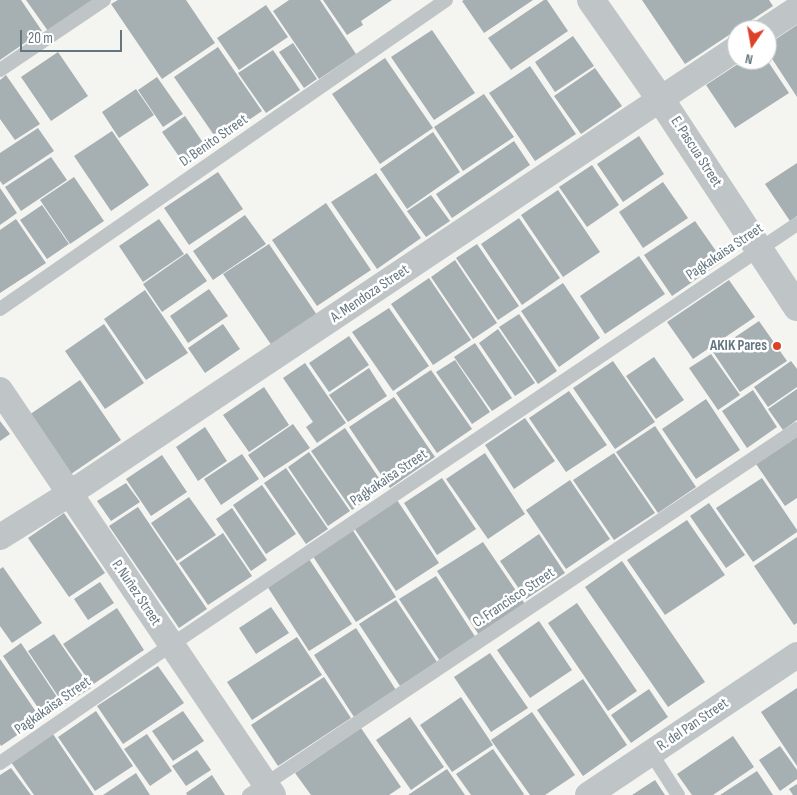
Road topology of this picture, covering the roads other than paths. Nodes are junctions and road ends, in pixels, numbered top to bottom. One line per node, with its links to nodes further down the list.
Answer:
1 (104, 0): 7 (lane)
2 (446, 0): 12 (lane, D. Benito Street)
3 (591, 0): 8 (street, E. Pascua Street)
4 (797, 9): 5 (street)
5 (777, 22)
6 (727, 55): 8 (street, A. Mendoza Street)
7 (0, 70)
8 (661, 100): 10 (street, E. Pascua Street); 15 (street, A. Mendoza Street)
9 (797, 224): 10 (lane, Pagkakaisa Street)
10 (759, 249): 11 (street, E. Pascua Street); 17 (lane, Pagkakaisa Street)
11 (797, 307)
12 (0, 309)
13 (0, 390): 15 (street, P. Nuñez Street)
14 (797, 429): 21 (lane, C. Francisco Street)
15 (69, 494): 16 (street, A. Mendoza Street); 17 (street, P. Nuñez Street)
16 (0, 537)
17 (171, 644): 20 (lane, Pagkakaisa Street); 21 (street, P. Nuñez Street)
18 (795, 660): 19 (street, R. del Pan Street)
19 (651, 753): 22 (street, R. del Pan Street); 23 (lane)
20 (0, 763)
21 (263, 791)
22 (588, 795)
23 (678, 795)

